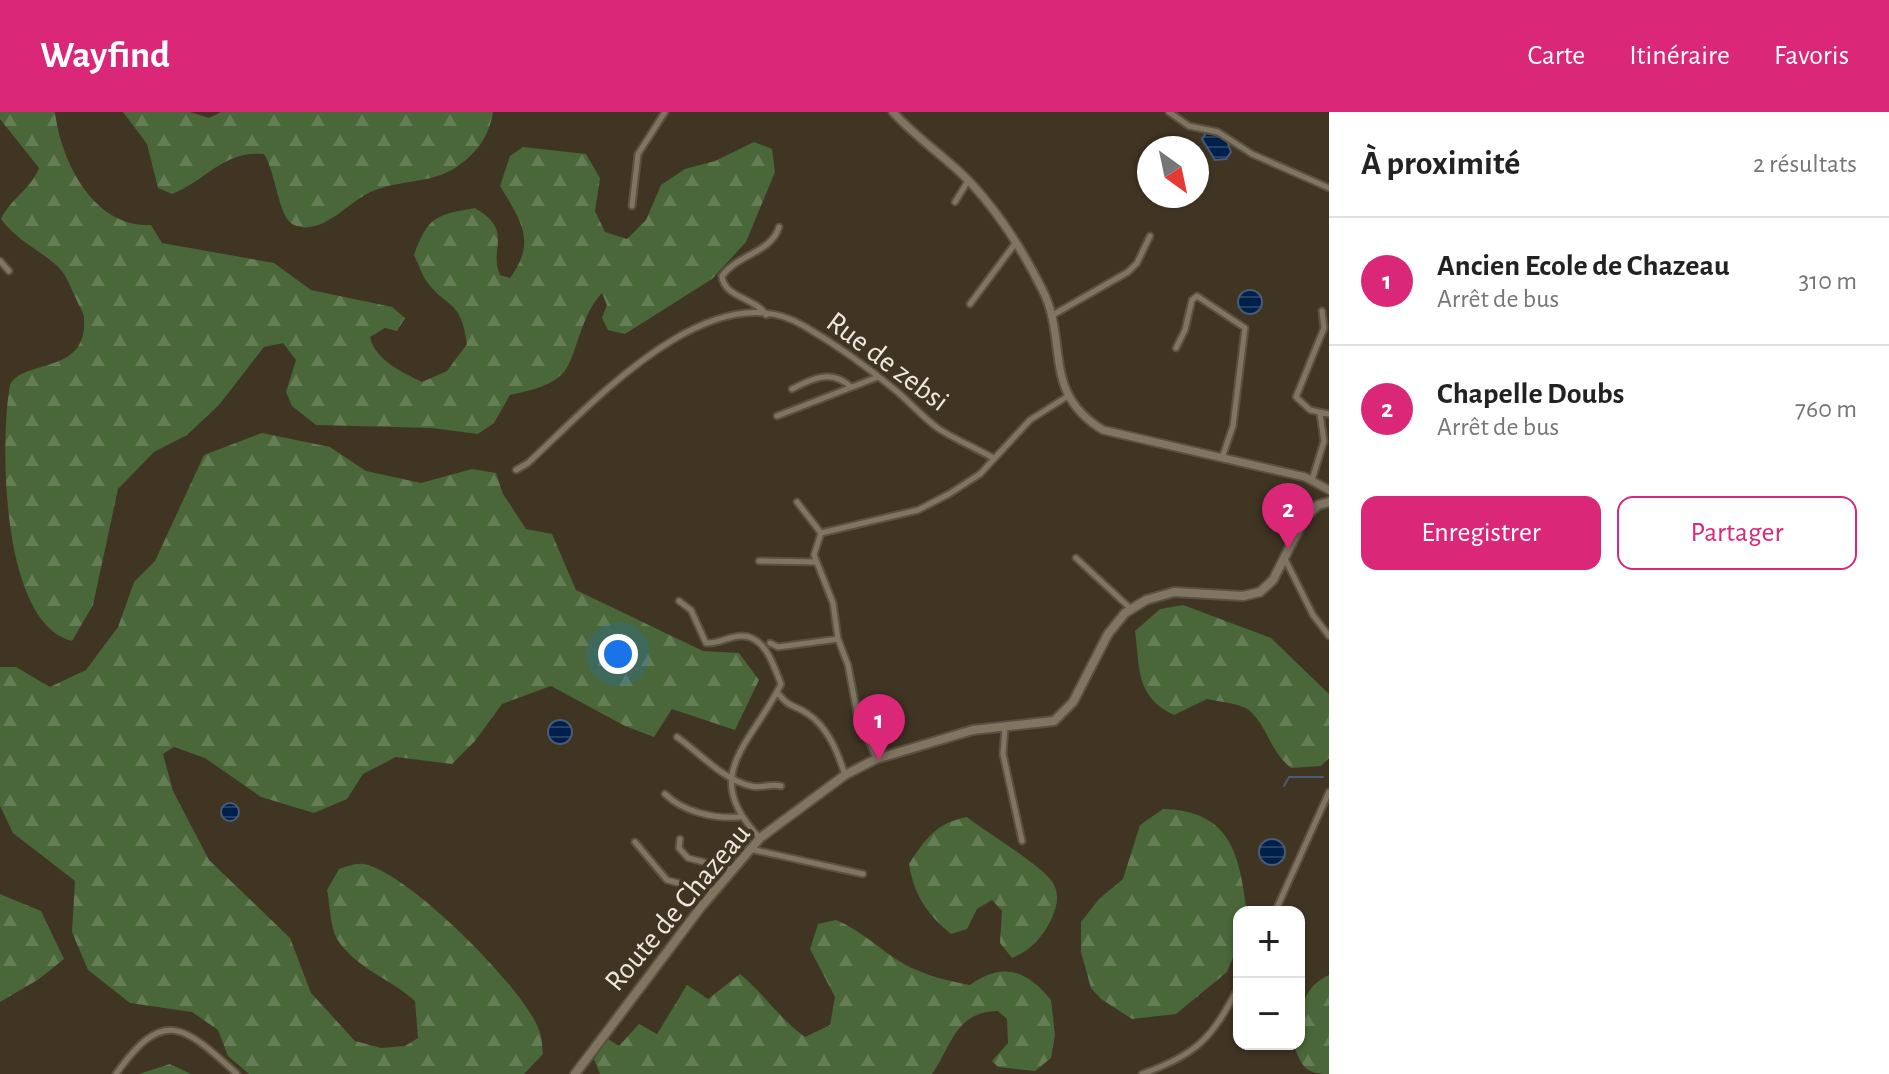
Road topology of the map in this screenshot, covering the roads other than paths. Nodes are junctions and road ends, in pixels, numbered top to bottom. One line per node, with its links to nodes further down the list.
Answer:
1 (665, 112): 7 (street)
2 (893, 112): 4 (street)
3 (1169, 112): 5 (street)
4 (968, 181): 6 (street); 10 (street)
5 (1329, 188)
6 (955, 202)
7 (632, 206)
8 (779, 227): 15 (street)
9 (1150, 236): 16 (street)
10 (1014, 245): 13 (street); 16 (street)
11 (0, 261): 12 (street)
12 (9, 271)
13 (970, 304)
14 (1322, 311): 22 (street)
15 (766, 315): 18 (street, Rue de zebsi); 27 (street, Rue de zebsi)
16 (1050, 316): 21 (street)
17 (1176, 348): 26 (street)
18 (879, 377): 19 (street); 25 (street, Rue de zebsi)
19 (851, 387): 20 (street); 24 (street)
20 (792, 389)
21 (1068, 396): 25 (street); 26 (street)
22 (1320, 414): 23 (street); 28 (street)
23 (1329, 414)
24 (777, 416)
25 (993, 458): 32 (street)
26 (1222, 458): 28 (street)
27 (516, 470)
28 (1312, 480): 29 (street)
29 (1329, 490)
30 (797, 502): 32 (street)
31 (1329, 502): 34 (main road, Route de Chazeau)
32 (821, 533): 36 (street)
33 (1076, 558): 38 (street)
34 (1284, 558): 38 (main road, Route de Chazeau); 39 (street)
35 (759, 561): 36 (street)
36 (816, 562): 40 (street)
37 (679, 601): 42 (street)
38 (1131, 609): 43 (main road, Route de Chazeau)
39 (1329, 636)
40 (838, 639): 41 (street); 45 (street)
41 (770, 643)
42 (777, 692): 46 (street); 47 (street)
43 (1005, 727): 45 (main road, Route de Chazeau); 54 (street)
44 (677, 737): 47 (street)
45 (876, 759): 46 (main road, Route de Chazeau)
46 (845, 775): 52 (main road, Route de Chazeau)
47 (729, 778): 48 (street); 51 (street)
48 (781, 786)
49 (1329, 792): 60 (street)
50 (665, 794): 51 (street)
51 (739, 817): 52 (street)
52 (760, 838): 56 (main road, Route de Chazeau)
53 (680, 839): 57 (street)
54 (1022, 841)
55 (635, 842): 59 (street)
56 (749, 849): 57 (main road, Route de Chazeau); 58 (street)
57 (731, 869): 59 (main road, Route de Chazeau)
58 (863, 874)
59 (713, 892): 64 (main road, Route de Chazeau)
60 (1278, 906)
61 (1233, 997): 65 (street)
62 (116, 1074): 63 (street)
63 (237, 1074)
64 (575, 1074)
65 (1142, 1074)

